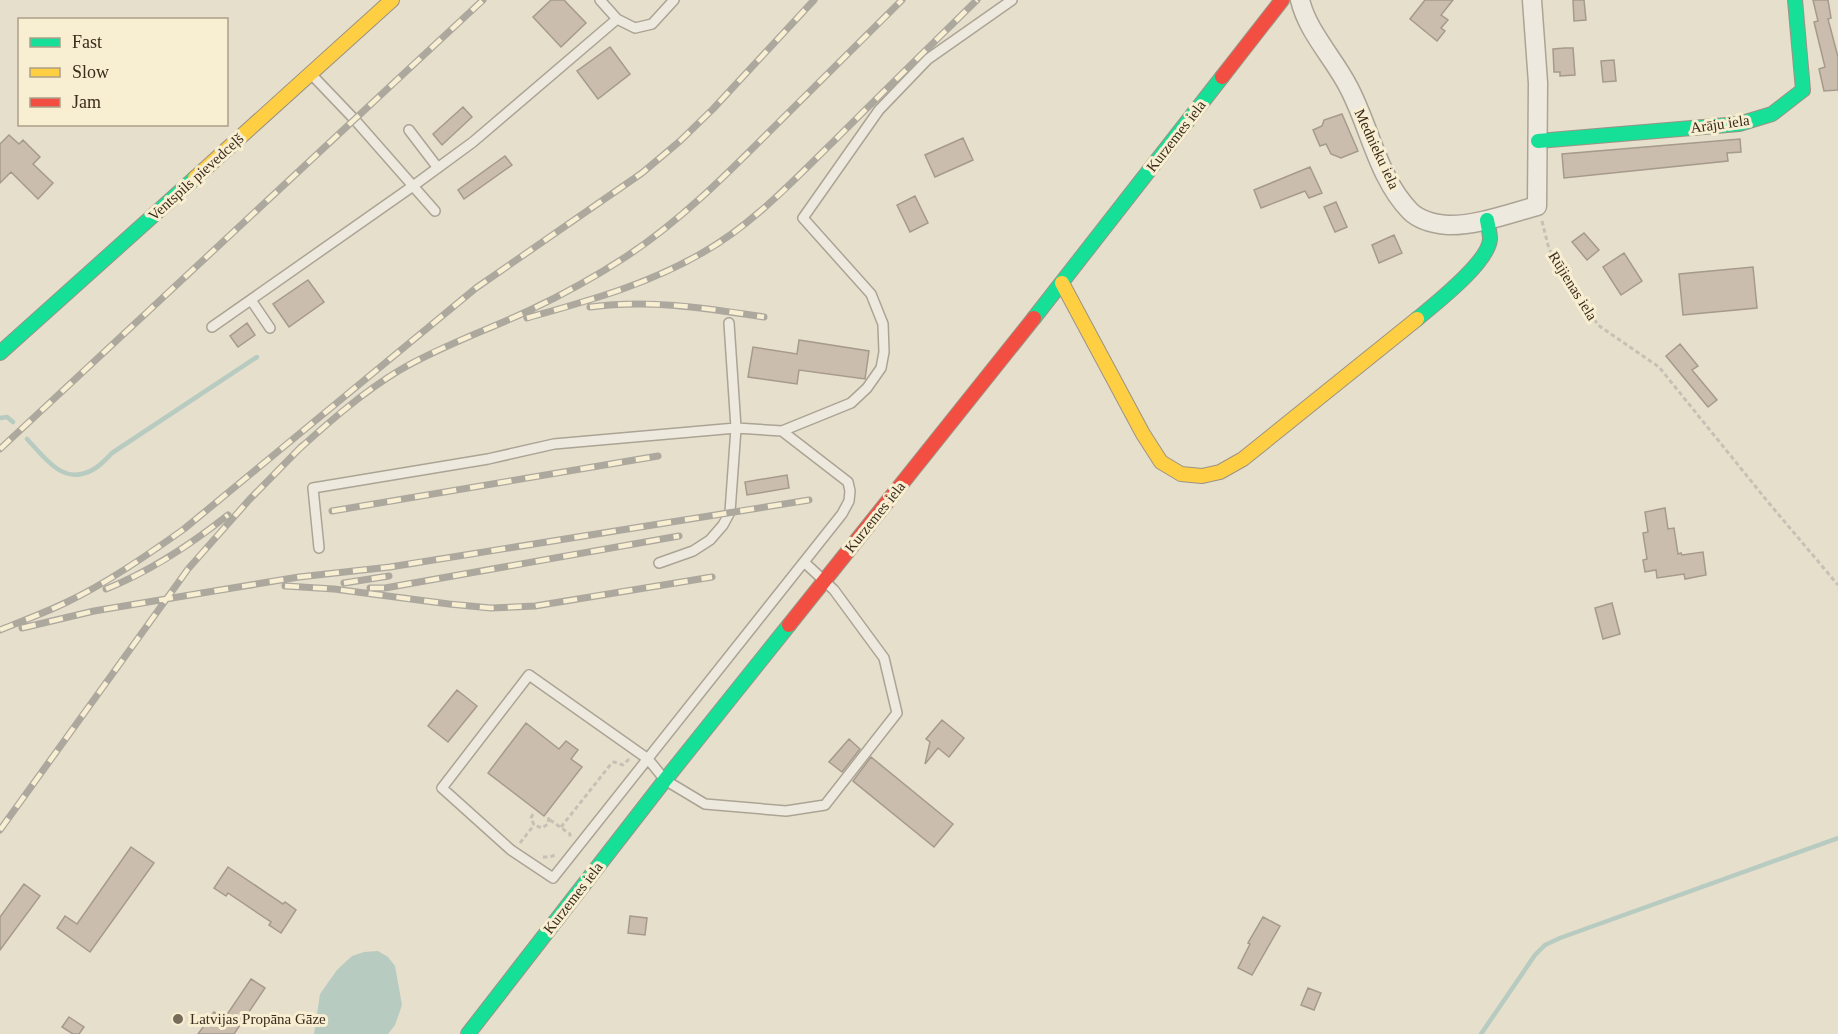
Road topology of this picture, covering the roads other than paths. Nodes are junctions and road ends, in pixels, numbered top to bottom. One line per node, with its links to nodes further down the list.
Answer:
1 (392, 0): 10 (main road, Ventspils pievedceļš)
2 (600, 0): 9 (lane)
3 (674, 0): 9 (lane)
4 (1012, 0): 24 (lane)
5 (1282, 0): 17 (main road, Kurzemes iela)
6 (1300, 0): 16 (street, Mednieku iela)
7 (1532, 0): 12 (street)
8 (1795, 0): 12 (main road, Arāju iela)
9 (617, 19): 13 (lane)
10 (310, 74): 14 (lane); 22 (main road, Ventspils pievedceļš)
11 (409, 130): 13 (lane)
12 (1538, 141): 16 (street, Mednieku iela)
13 (438, 168): 14 (lane)
14 (413, 186): 15 (lane); 18 (lane)
15 (435, 211)
16 (1486, 220): 17 (main road)
17 (1062, 283): 28 (main road, Kurzemes iela)
18 (251, 300): 20 (lane); 21 (lane)
19 (729, 323): 23 (lane)
20 (212, 327)
21 (270, 328)
22 (0, 353)
23 (735, 428): 24 (lane); 25 (lane); 27 (lane)
24 (782, 431): 26 (lane)
25 (319, 548)
26 (804, 562): 28 (lane); 29 (lane)
27 (659, 563)
28 (824, 580): 30 (main road, Kurzemes iela); 30 (lane)
29 (648, 759): 29 (lane); 30 (lane)
30 (665, 780): 31 (main road, Kurzemes iela)
31 (468, 1034)

